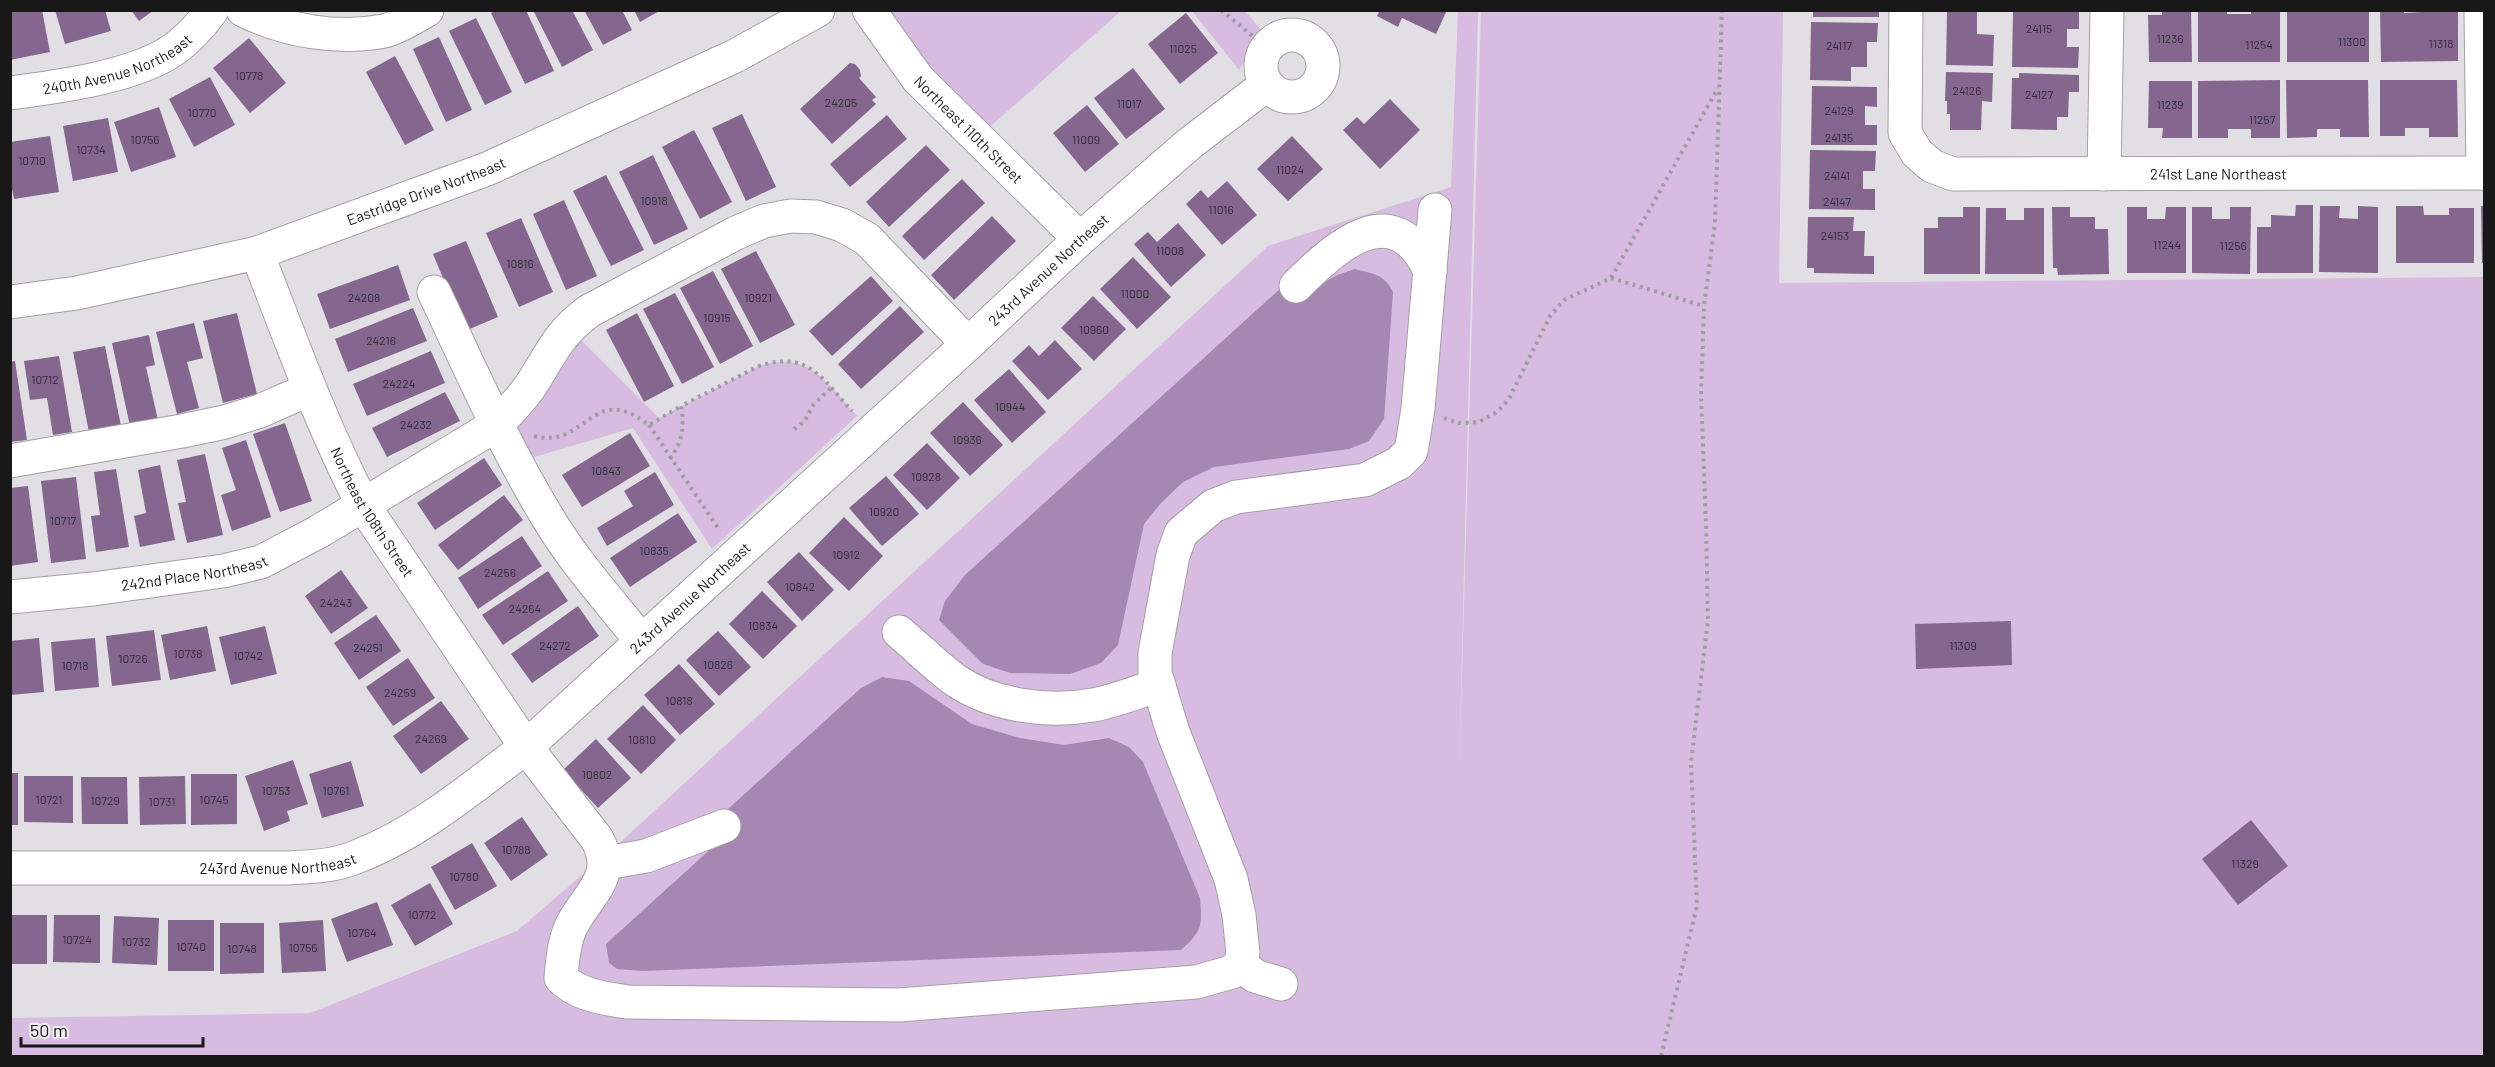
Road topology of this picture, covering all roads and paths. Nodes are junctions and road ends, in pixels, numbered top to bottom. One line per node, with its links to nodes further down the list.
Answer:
1 (212, 10): 14 (street, 240th Avenue Northeast)
2 (243, 10): 3 (street)
3 (427, 10)
4 (818, 10): 19 (street, Eastridge Drive Northeast)
5 (869, 10): 18 (street, Northeast 110th Street)
6 (1221, 10): 11 (path)
7 (1722, 10): 13 (path)
8 (1906, 10): 16 (street, 241st Lane Northeast)
9 (2107, 10): 16 (street)
10 (2481, 10): 15 (street)
11 (1267, 48): 12 (street); 12 (street)
12 (1266, 85): 18 (street, 243rd Avenue Northeast)
13 (1719, 86): 21 (path); 25 (path)
14 (10, 93)
15 (2484, 173): 16 (street, 241st Lane Northeast)
16 (2104, 174)
17 (1435, 210): 20 (street)
18 (1080, 239): 26 (street, 243rd Avenue Northeast)
19 (257, 253): 24 (street, Eastridge Drive Northeast); 28 (street, Northeast 108th Street)
20 (1430, 271): 22 (street); 30 (street)
21 (1611, 278): 25 (path); 30 (path)
22 (1296, 286)
23 (434, 292): 33 (street)
24 (10, 302)
25 (1704, 306): 49 (path)
26 (968, 344): 33 (street, 242nd Place Northeast); 41 (street, 243rd Avenue Northeast)
27 (831, 388): 29 (path); 31 (path); 34 (path)
28 (310, 389): 36 (street); 37 (street, Northeast 108th Street)
29 (681, 406): 32 (path); 35 (path)
30 (1418, 409): 42 (street)
31 (857, 416)
32 (649, 425): 33 (path); 35 (path)
33 (510, 429): 37 (street, 242nd Place Northeast); 41 (street)
34 (794, 429)
35 (670, 459): 38 (path)
36 (10, 461)
37 (363, 505): 39 (street, 242nd Place Northeast); 43 (street, Northeast 108th Street)
38 (724, 537)
39 (10, 597)
40 (900, 632): 42 (street)
41 (642, 642): 43 (street, 243rd Avenue Northeast)
42 (1159, 685): 47 (street)
43 (526, 747): 45 (street, Northeast 108th Street); 46 (street, 243rd Avenue Northeast)
44 (724, 825): 45 (street)
45 (606, 863): 47 (street)
46 (10, 868)
47 (1240, 964): 48 (street)
48 (1281, 984)
49 (1661, 1056)

